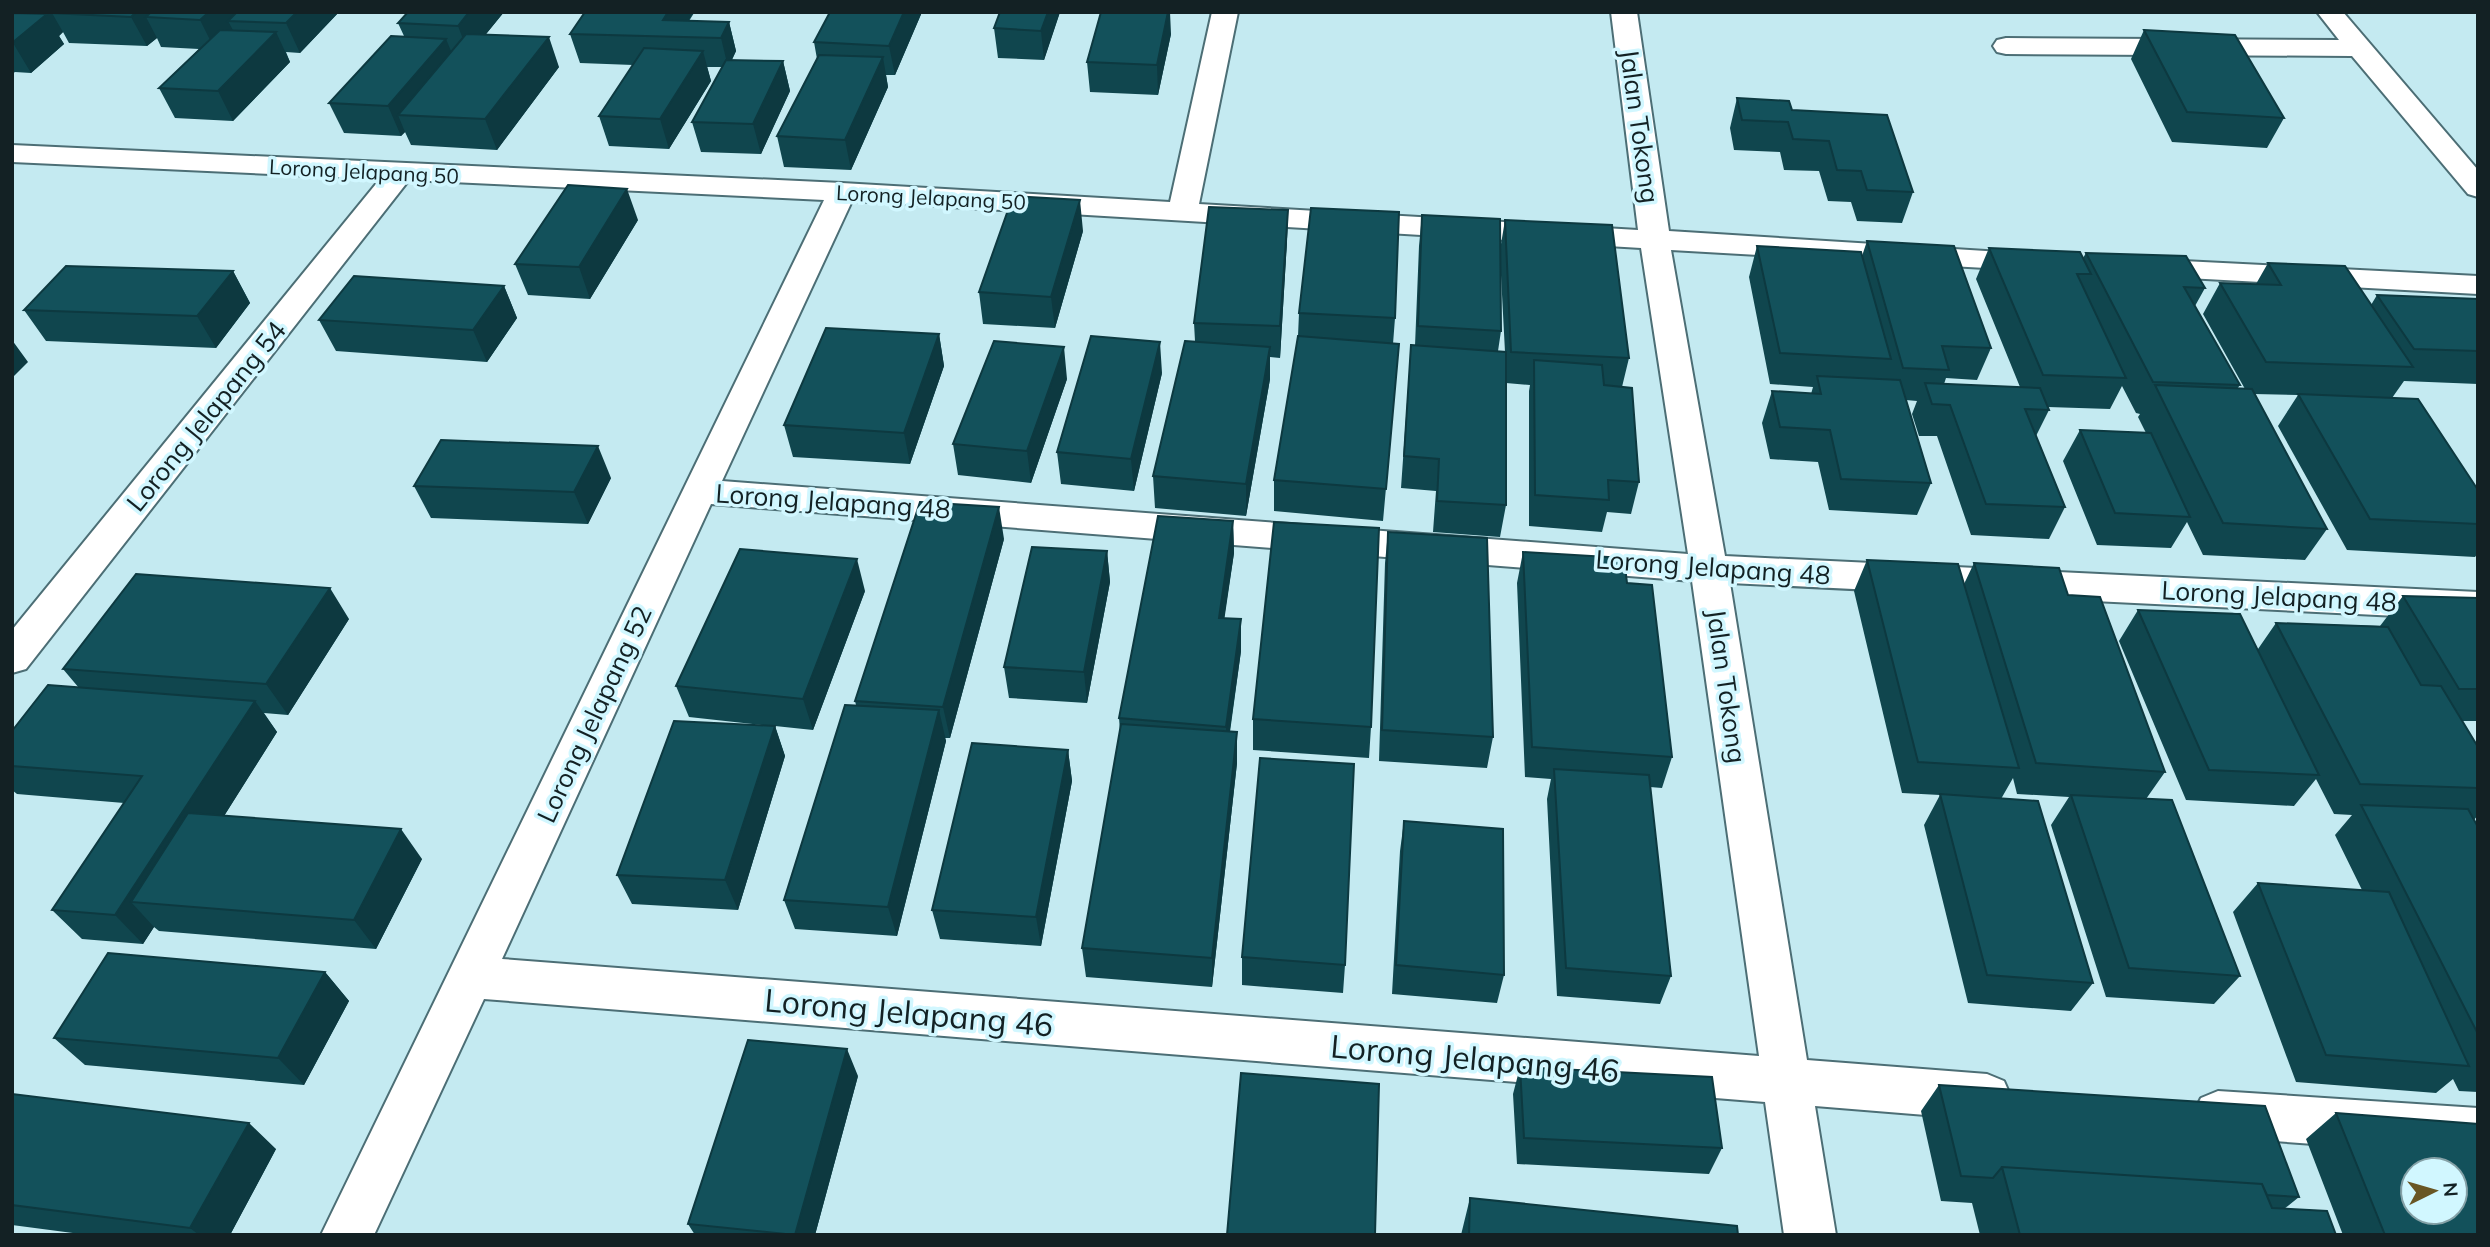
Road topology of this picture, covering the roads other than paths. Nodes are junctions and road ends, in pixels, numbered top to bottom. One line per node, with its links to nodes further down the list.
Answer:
1 (1225, 12): 10 (street)
2 (1624, 12): 11 (street, Jalan Tokong)
3 (2329, 12): 5 (street)
4 (2006, 47): 5 (street)
5 (2358, 48): 8 (street)
6 (12, 153): 7 (street, Lorong Jelapang 50)
7 (400, 173): 9 (street, Lorong Jelapang 50); 18 (street, Lorong Jelapang 54)
8 (2478, 188)
9 (842, 192): 10 (street, Lorong Jelapang 50); 15 (street, Lorong Jelapang 52)
10 (1183, 211): 11 (street, Lorong Jelapang 50)
11 (1655, 242): 12 (street, Lorong Jelapang 50); 16 (street, Jalan Tokong)
12 (2060, 263)
13 (2115, 266): 14 (street)
14 (2478, 285)
15 (698, 491): 16 (street, Lorong Jelapang 48); 19 (street, Lorong Jelapang 52)
16 (1709, 569): 17 (street, Lorong Jelapang 48); 20 (street, Jalan Tokong)
17 (2478, 606)
18 (12, 658)
19 (472, 977): 20 (street, Lorong Jelapang 46); 24 (street, Lorong Jelapang 52)
20 (1786, 1083): 21 (street, Lorong Jelapang 46); 25 (street, Jalan Tokong)
21 (2035, 1100)
22 (2173, 1110): 23 (street)
23 (2478, 1132)
24 (346, 1235)
25 (1810, 1235)

